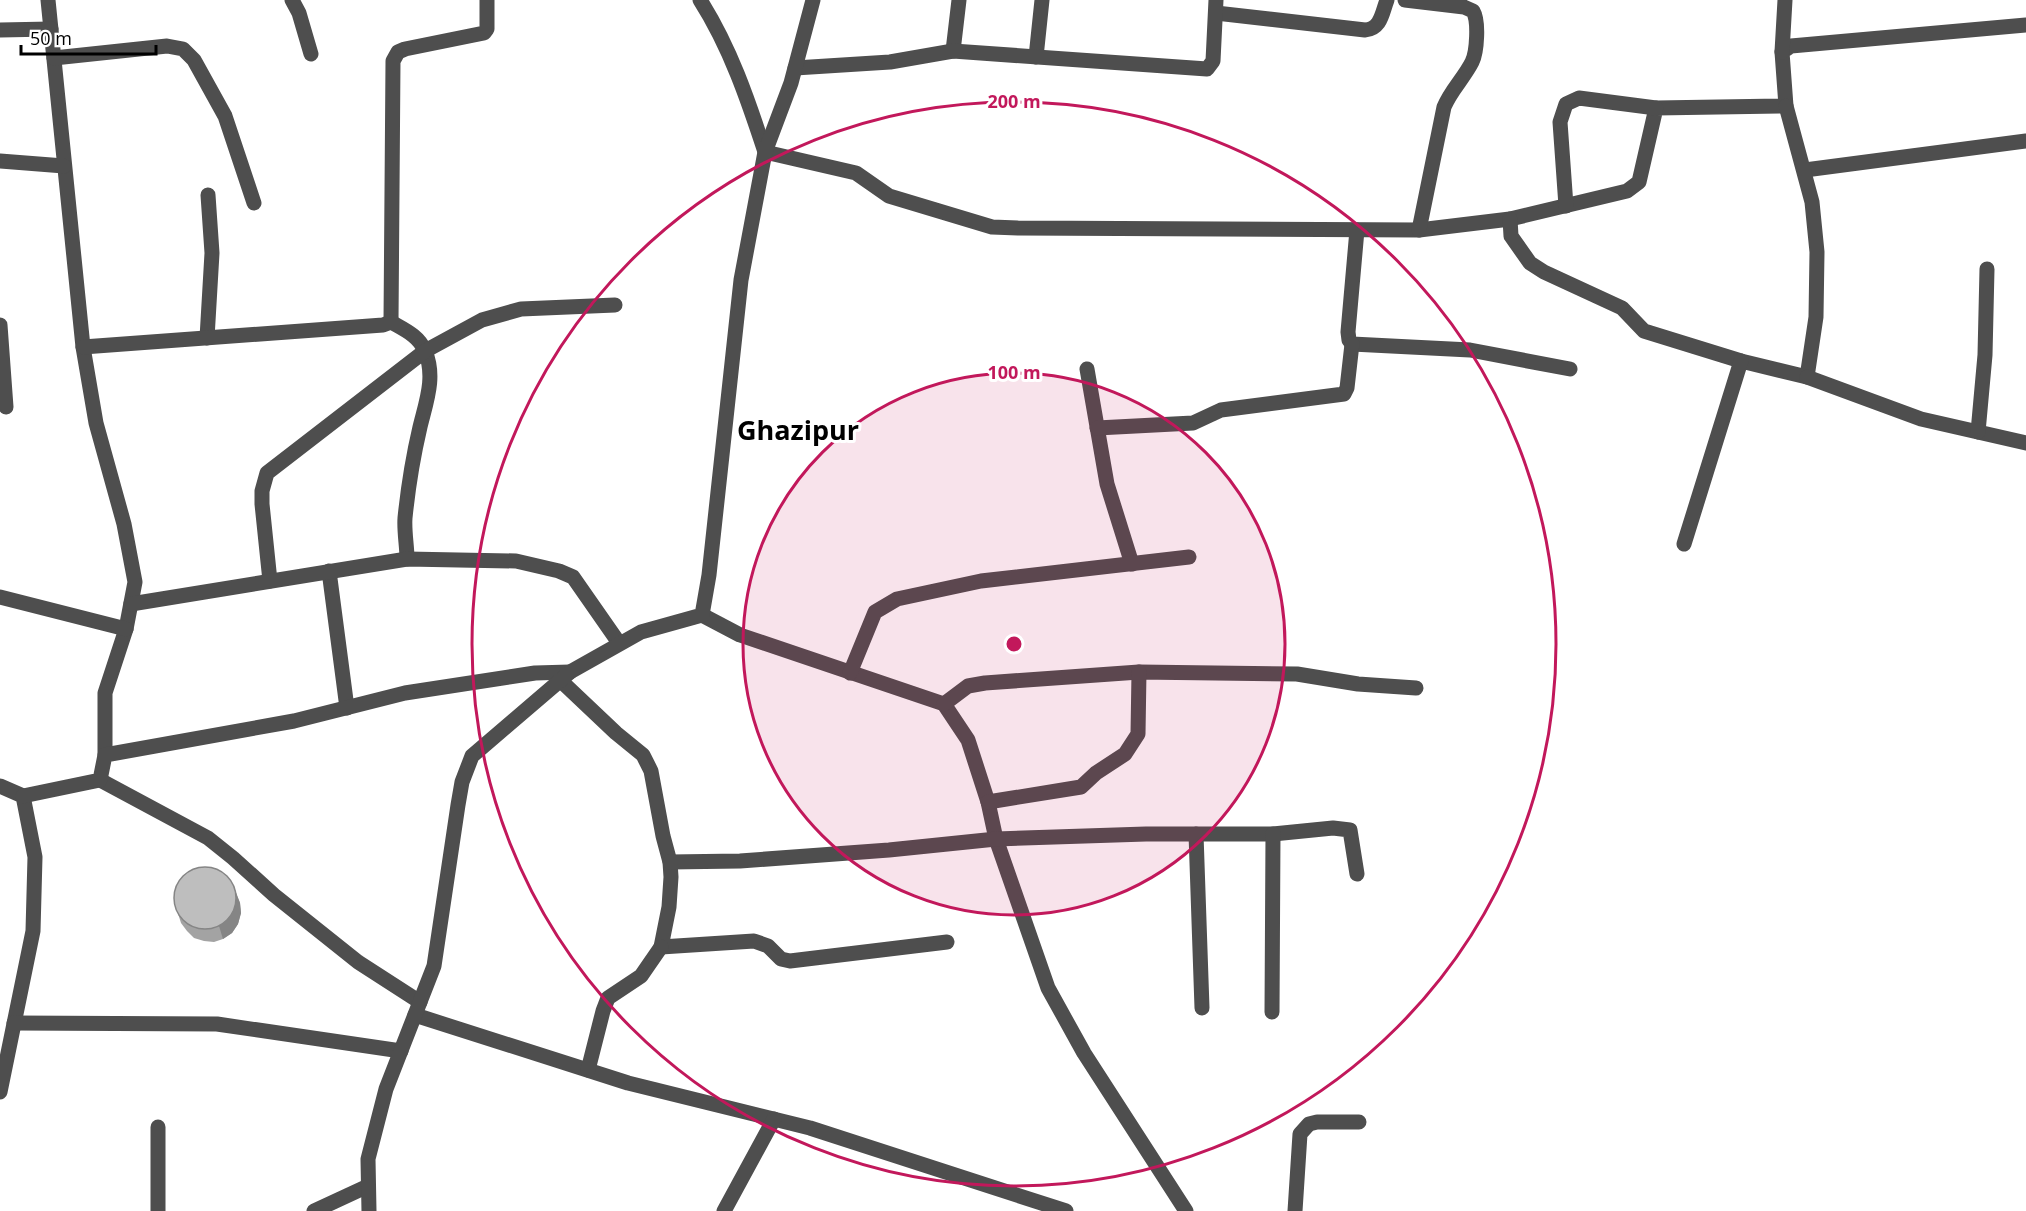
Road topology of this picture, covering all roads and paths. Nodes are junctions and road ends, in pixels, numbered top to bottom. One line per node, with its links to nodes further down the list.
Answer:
1 (48, 0): 13 (street)
2 (292, 0): 17 (street)
3 (487, 0): 36 (street)
4 (700, 0): 24 (street)
5 (813, 0): 20 (street)
6 (959, 0): 15 (street)
7 (1042, 0): 18 (street)
8 (1387, 0): 11 (street)
9 (1405, 0): 33 (street)
10 (1785, 0): 16 (street)
11 (1216, 6): 18 (street)
12 (2026, 25): 16 (street)
13 (51, 29): 14 (street); 19 (street)
14 (0, 30)
15 (953, 51): 18 (street); 20 (street)
16 (1782, 52): 21 (street)
17 (311, 54)
18 (1036, 57)
19 (54, 58): 26 (street); 29 (street)
20 (795, 68): 24 (street)
21 (1786, 106): 22 (street); 27 (street)
22 (1656, 108): 30 (street); 30 (street)
23 (2026, 141): 27 (street)
24 (765, 153): 32 (street); 58 (street)
25 (0, 161): 26 (street)
26 (64, 166): 40 (street)
27 (1805, 170): 45 (street)
28 (208, 195): 38 (street)
29 (254, 203)
30 (1566, 206): 31 (street)
31 (1510, 219): 33 (street); 42 (street)
32 (1357, 230): 33 (street); 39 (street)
33 (1419, 230)
34 (1987, 269): 48 (street)
35 (615, 305): 41 (street)
36 (391, 322): 38 (street); 41 (street)
37 (0, 326): 46 (street)
38 (207, 338): 40 (street)
39 (1352, 344): 44 (street); 47 (street)
40 (83, 347): 57 (street)
41 (425, 351): 52 (street); 55 (street)
42 (1741, 361): 45 (street); 50 (street)
43 (1087, 369): 47 (street)
44 (1570, 369)
45 (1807, 378): 48 (street)
46 (6, 407)
47 (1097, 428): 53 (street)
48 (1978, 432): 49 (street)
49 (2026, 443)
50 (1684, 544)
51 (1190, 557): 53 (street)
52 (406, 559): 54 (street); 60 (street)
53 (1132, 564): 62 (street)
54 (329, 571): 55 (street); 66 (street)
55 (270, 581): 57 (street)
56 (0, 597): 59 (street)
57 (131, 604): 59 (street)
58 (702, 615): 60 (street); 62 (street)
59 (126, 629): 67 (street)
60 (619, 643): 63 (street)
61 (1139, 672): 64 (street); 65 (street); 71 (street)
62 (850, 673): 65 (street)
63 (565, 676): 66 (street); 75 (street); 79 (street)
64 (1416, 688)
65 (944, 704): 71 (street)
66 (347, 708): 67 (street)
67 (105, 755): 68 (street)
68 (100, 780): 70 (street); 79 (street)
69 (0, 786): 70 (street)
70 (23, 796): 82 (street)
71 (988, 802): 74 (street)
72 (1196, 834): 73 (street); 74 (street); 80 (street)
73 (1273, 834): 76 (street); 81 (street)
74 (996, 839): 75 (street); 95 (street)
75 (670, 862): 78 (street)
76 (1357, 874)
77 (947, 942): 78 (street)
78 (662, 947): 84 (street)
79 (418, 1008): 83 (street); 84 (street)
80 (1202, 1008)
81 (1272, 1012)
82 (8, 1031): 83 (street); 85 (street)
83 (401, 1051): 89 (street)
84 (588, 1070): 86 (street)
85 (0, 1092)
86 (774, 1119): 93 (street); 94 (street)
87 (1359, 1122): 96 (street)
88 (158, 1127): 90 (street)
89 (369, 1186): 91 (street); 92 (street)
90 (158, 1211)
91 (314, 1211)
92 (369, 1211)
93 (724, 1211)
94 (1066, 1211)
95 (1186, 1211)
96 (1295, 1211)

